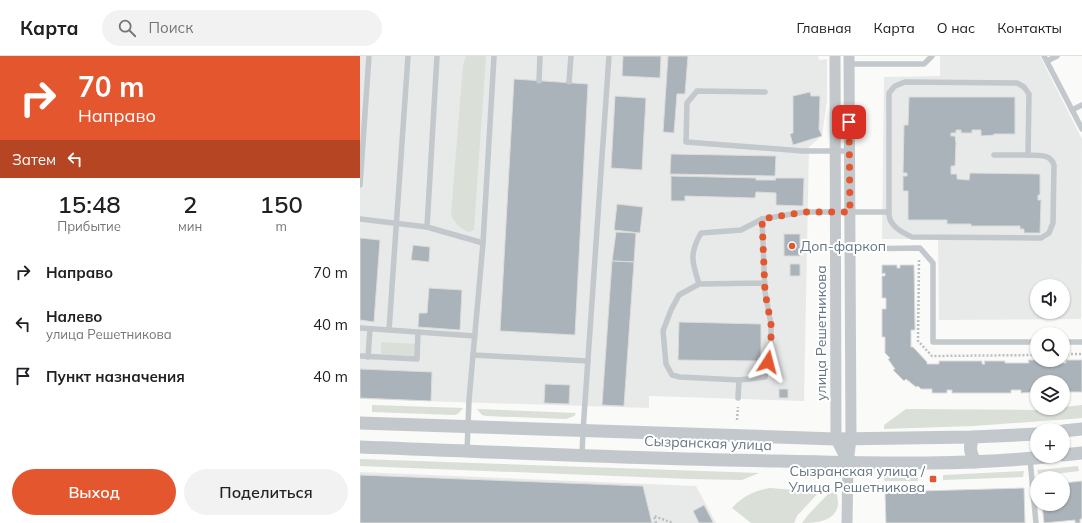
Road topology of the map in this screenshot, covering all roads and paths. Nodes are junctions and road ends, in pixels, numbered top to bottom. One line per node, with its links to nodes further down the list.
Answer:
1 (369, 56): 23 (lane)
2 (408, 56): 29 (lane)
3 (437, 56): 30 (lane)
4 (494, 56): 31 (lane)
5 (540, 56): 13 (lane)
6 (571, 56): 14 (lane)
7 (609, 56): 48 (lane)
8 (835, 56): 19 (street, улица Решетникова)
9 (932, 56): 12 (lane)
10 (1057, 56): 11 (lane)
11 (1046, 58): 17 (lane)
12 (849, 60): 20 (street, улица Решетникова)
13 (540, 81)
14 (569, 82)
15 (765, 92): 19 (lane)
16 (1082, 105): 17 (lane)
17 (1072, 110): 18 (lane)
18 (1082, 129)
19 (835, 151): 20 (lane); 24 (street, улица Решетникова)
20 (849, 151): 25 (street, улица Решетникова)
21 (994, 155): 22 (lane)
22 (1028, 155): 26 (lane); 26 (lane)
23 (360, 186)
24 (835, 212): 25 (lane); 28 (lane); 59 (street, улица Решетникова)
25 (850, 212): 26 (lane); 32 (street, улица Решетникова)
26 (888, 212)
27 (360, 219): 29 (lane)
28 (762, 219): 33 (lane); 34 (lane)
29 (396, 223): 30 (lane); 37 (lane)
30 (427, 227): 31 (lane)
31 (483, 243): 39 (lane)
32 (850, 249): 40 (lane); 60 (street, улица Решетникова)
33 (765, 283): 34 (lane); 49 (lane)
34 (699, 284): 49 (lane)
35 (360, 328): 36 (lane)
36 (370, 329): 37 (lane); 47 (lane)
37 (389, 330): 38 (lane)
38 (418, 332): 39 (lane); 47 (lane)
39 (475, 336): 45 (lane)
40 (1030, 342)
41 (1070, 342): 42 (lane)
42 (1082, 342)
43 (1070, 354): 44 (path)
44 (1082, 354)
45 (473, 355): 48 (lane); 53 (lane)
46 (360, 356): 47 (lane)
47 (368, 357)
48 (588, 361): 56 (lane)
49 (739, 380): 50 (lane)
50 (738, 398): 51 (path)
51 (737, 420)
52 (360, 423): 53 (street, Сызранская улица)
53 (468, 427): 56 (street, Сызранская улица); 62 (lane)
54 (1082, 429): 55 (street)
55 (1070, 430)
56 (583, 431): 59 (street, Сызранская улица); 65 (lane)
57 (1030, 434): 58 (street, Сызранская улица)
58 (973, 437): 60 (street, Сызранская улица); 67 (street)
59 (836, 439): 60 (street, Сызранская улица); 68 (street, улица Решетникова)
60 (851, 439): 68 (street, улица Решетникова)
61 (360, 447): 62 (street, Сызранская улица)
62 (467, 451): 65 (street, Сызранская улица)
63 (1082, 453): 64 (street)
64 (1070, 454)
65 (582, 455): 68 (street, Сызранская улица)
66 (1030, 459): 67 (street, Сызранская улица)
67 (975, 462): 68 (street, Сызранская улица)
68 (848, 463): 70 (street, улица Решетникова)
69 (1030, 463): 73 (lane)
70 (846, 522)
71 (656, 523): 72 (path)
72 (673, 523)
73 (1036, 523)

